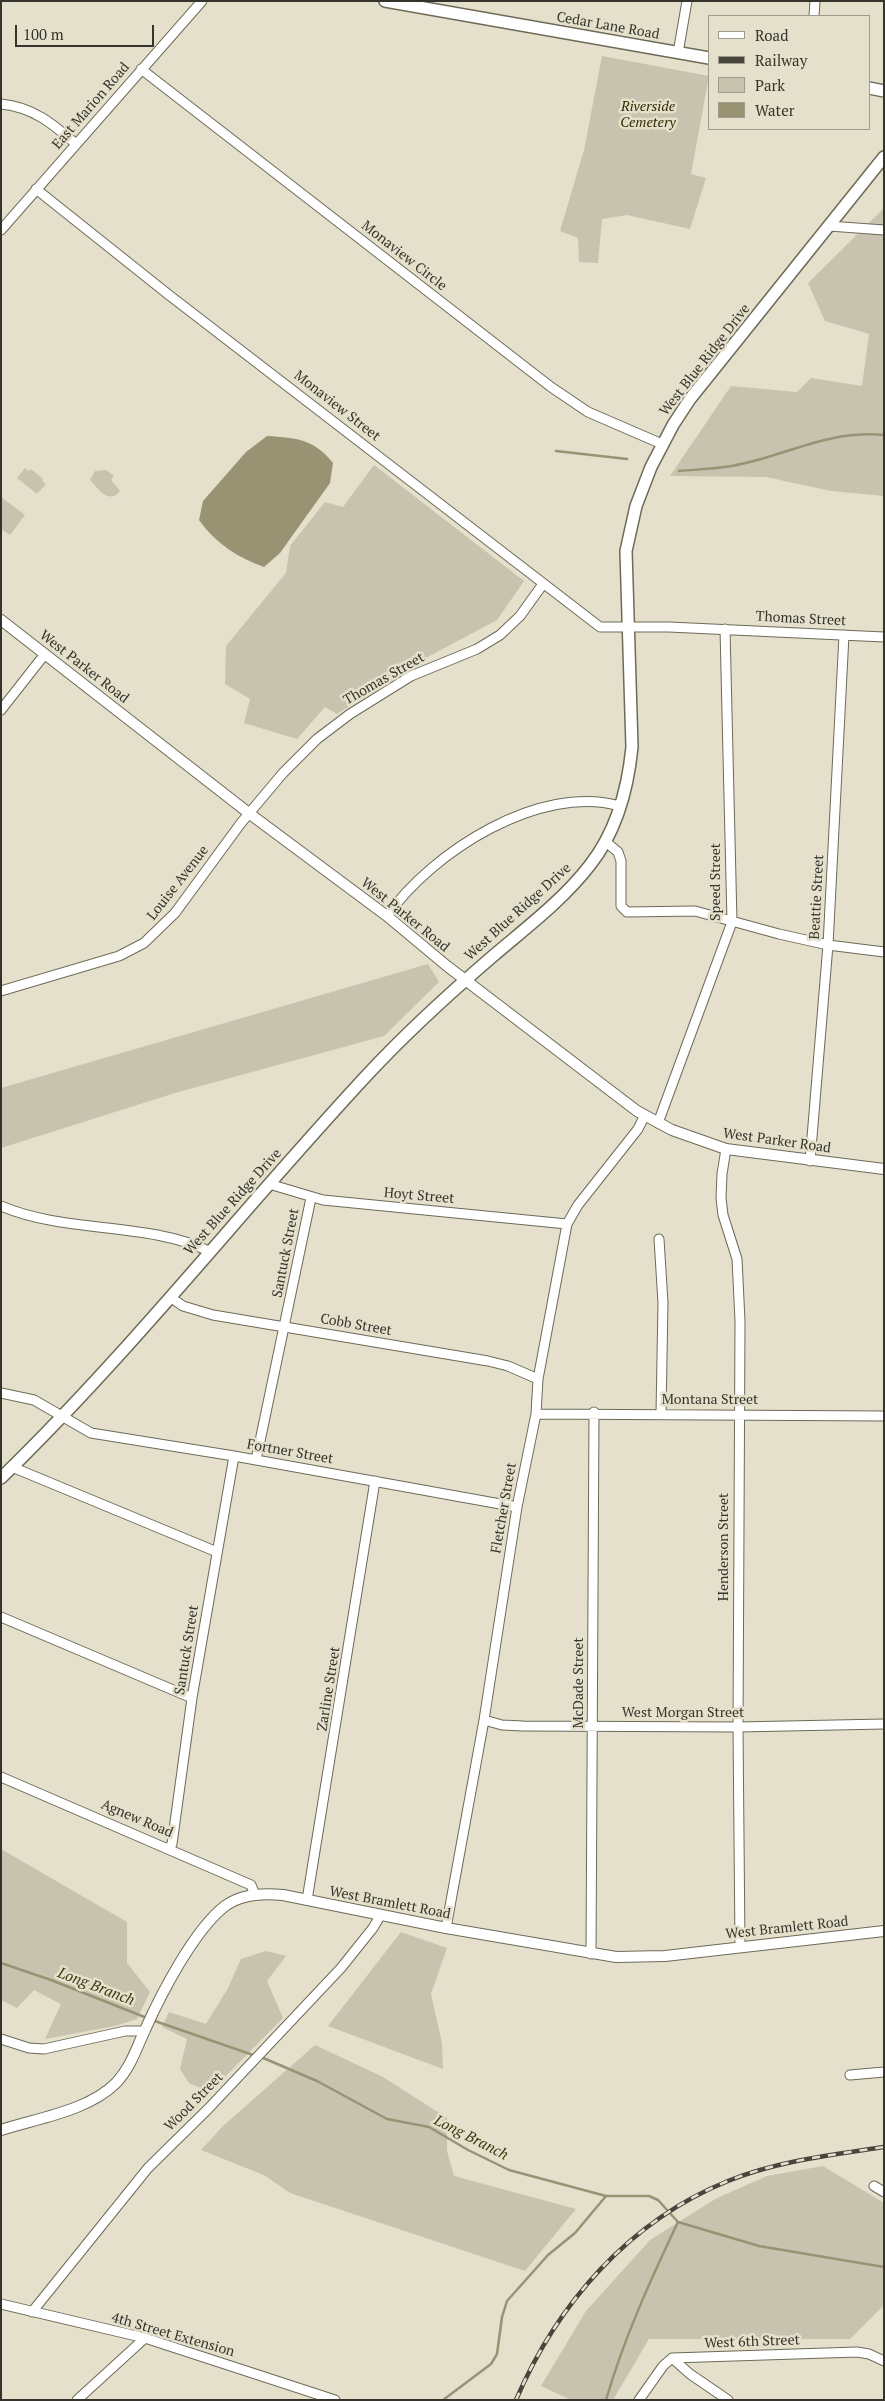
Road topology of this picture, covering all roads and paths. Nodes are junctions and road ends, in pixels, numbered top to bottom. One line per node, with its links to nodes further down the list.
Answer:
1 (202, 1): 9 (street, East Marion Road)
2 (385, 1): 5 (main road, Cedar Lane Road)
3 (687, 1): 7 (street)
4 (815, 1): 6 (street)
5 (421, 4): 7 (main road, Cedar Lane Road)
6 (814, 15)
7 (678, 53): 8 (main road, Cedar Lane Road)
8 (708, 58)
9 (141, 69): 13 (street, East Marion Road); 19 (street, Monaview Circle)
10 (870, 88): 11 (main road)
11 (884, 91)
12 (1, 104): 13 (street)
13 (76, 144): 15 (street, East Marion Road)
14 (884, 157): 16 (main road, West Blue Ridge Drive)
15 (36, 189): 17 (street, East Marion Road); 20 (street, Monaview Street)
16 (829, 226): 18 (street); 19 (main road, West Blue Ridge Drive)
17 (1, 230)
18 (884, 230)
19 (662, 444): 22 (main road, West Blue Ridge Drive)
20 (543, 584): 22 (street, Monaview Street); 29 (street, Thomas Street)
21 (1, 620): 26 (street, West Parker Road)
22 (627, 626): 23 (street, Thomas Street); 28 (main road, West Blue Ridge Drive)
23 (725, 629): 24 (street, Thomas Street); 32 (street, Speed Street)
24 (844, 635): 25 (street, Thomas Street); 33 (street, Beattie Street)
25 (884, 637)
26 (45, 654): 27 (street); 29 (street, West Parker Road)
27 (1, 710)
28 (620, 806): 30 (main road, West Blue Ridge Drive); 31 (street)
29 (250, 814): 31 (street, West Parker Road); 36 (street, Louise Avenue)
30 (606, 842): 32 (street); 35 (main road, West Blue Ridge Drive)
31 (387, 916): 35 (street, West Parker Road)
32 (732, 922): 33 (street); 38 (street, Speed Street)
33 (828, 945): 34 (street); 40 (street, Beattie Street)
34 (884, 952)
35 (466, 979): 37 (street, West Parker Road); 42 (main road, West Blue Ridge Drive)
36 (1, 991)
37 (644, 1115): 38 (street, West Parker Road); 45 (street, Fletcher Street)
38 (658, 1123): 39 (street, West Parker Road)
39 (726, 1149): 40 (street, West Parker Road); 54 (street, Henderson Street)
40 (810, 1161): 41 (street, West Parker Road)
41 (884, 1169)
42 (269, 1184): 43 (street, Hoyt Street); 47 (main road, West Blue Ridge Drive)
43 (311, 1198): 45 (street, Hoyt Street); 49 (street, Santuck Street)
44 (1, 1206): 47 (street)
45 (567, 1224): 50 (street, Fletcher Street)
46 (659, 1239): 53 (street)
47 (209, 1250): 48 (main road, West Blue Ridge Drive)
48 (170, 1297): 49 (street, Cobb Street); 56 (main road, West Blue Ridge Drive)
49 (285, 1327): 50 (street, Cobb Street); 59 (street, Santuck Street)
50 (538, 1379): 55 (street, Fletcher Street)
51 (1, 1393): 56 (street, Fortner Street)
52 (594, 1412): 53 (street, Montana Street); 55 (street, Montana Street); 69 (street, McDade Street)
53 (662, 1413): 54 (street, Montana Street)
54 (738, 1413): 57 (street, Montana Street); 70 (street, Henderson Street)
55 (536, 1414): 63 (street, Fletcher Street)
56 (62, 1416): 58 (street, Fortner Street); 60 (main road, West Blue Ridge Drive)
57 (884, 1416)
58 (234, 1456): 59 (street, Fortner Street); 64 (street, Santuck Street)
59 (256, 1460): 62 (street, Fortner Street)
60 (12, 1467): 61 (main road, West Blue Ridge Drive); 64 (street)
61 (1, 1478)
62 (376, 1481): 63 (street, Fortner Street); 74 (street, Zarline Street)
63 (517, 1507): 67 (street, Fletcher Street)
64 (217, 1552): 66 (street, Santuck Street)
65 (1, 1617): 66 (street)
66 (192, 1698): 72 (street, Santuck Street)
67 (484, 1720): 69 (street, West Morgan Street); 76 (street, Fletcher Street)
68 (884, 1724): 70 (street, West Morgan Street)
69 (592, 1726): 70 (street, West Morgan Street); 79 (street, McDade Street)
70 (738, 1727): 78 (street, Henderson Street)
71 (1, 1777): 72 (street, Agnew Road)
72 (169, 1848): 73 (street, Agnew Road)
73 (255, 1895): 74 (street, West Bramlett Road); 80 (street, West Bramlett Road)
74 (307, 1900): 75 (street, West Bramlett Road)
75 (380, 1916): 76 (street, West Bramlett Road); 88 (street, Wood Street)
76 (446, 1928): 79 (street, West Bramlett Road)
77 (884, 1931): 78 (street, West Bramlett Road)
78 (740, 1947): 79 (street, West Bramlett Road)
79 (591, 1954)
80 (146, 2028): 81 (street); 84 (street, West Bramlett Road)
81 (1, 2039)
82 (884, 2072): 83 (street)
83 (850, 2075)
84 (1, 2130)
85 (874, 2186): 86 (street)
86 (884, 2192)
87 (1, 2304): 88 (street, 4th Street Extension)
88 (32, 2312): 89 (street, 4th Street Extension)
89 (145, 2338): 92 (street); 93 (street, 4th Street Extension)
90 (672, 2358): 91 (street, West 6th Street); 94 (street); 95 (street)
91 (884, 2361)
92 (77, 2400)
93 (335, 2400)
94 (639, 2400)
95 (728, 2400)

